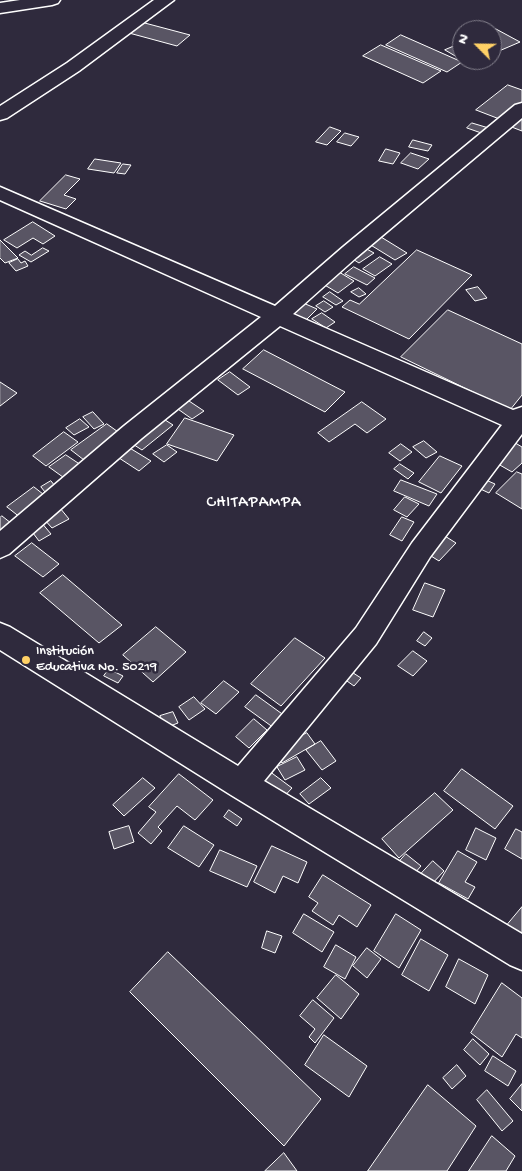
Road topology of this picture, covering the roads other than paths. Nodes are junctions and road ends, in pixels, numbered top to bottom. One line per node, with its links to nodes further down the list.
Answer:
1 (52, 0): 3 (street)
2 (166, 0): 5 (street)
3 (0, 8)
4 (522, 110): 7 (street)
5 (0, 114)
6 (0, 193): 7 (street)
7 (276, 316): 8 (street); 9 (street)
8 (520, 421): 11 (street)
9 (0, 547)
10 (0, 634): 11 (street)
11 (242, 784): 12 (street)
12 (522, 953)

